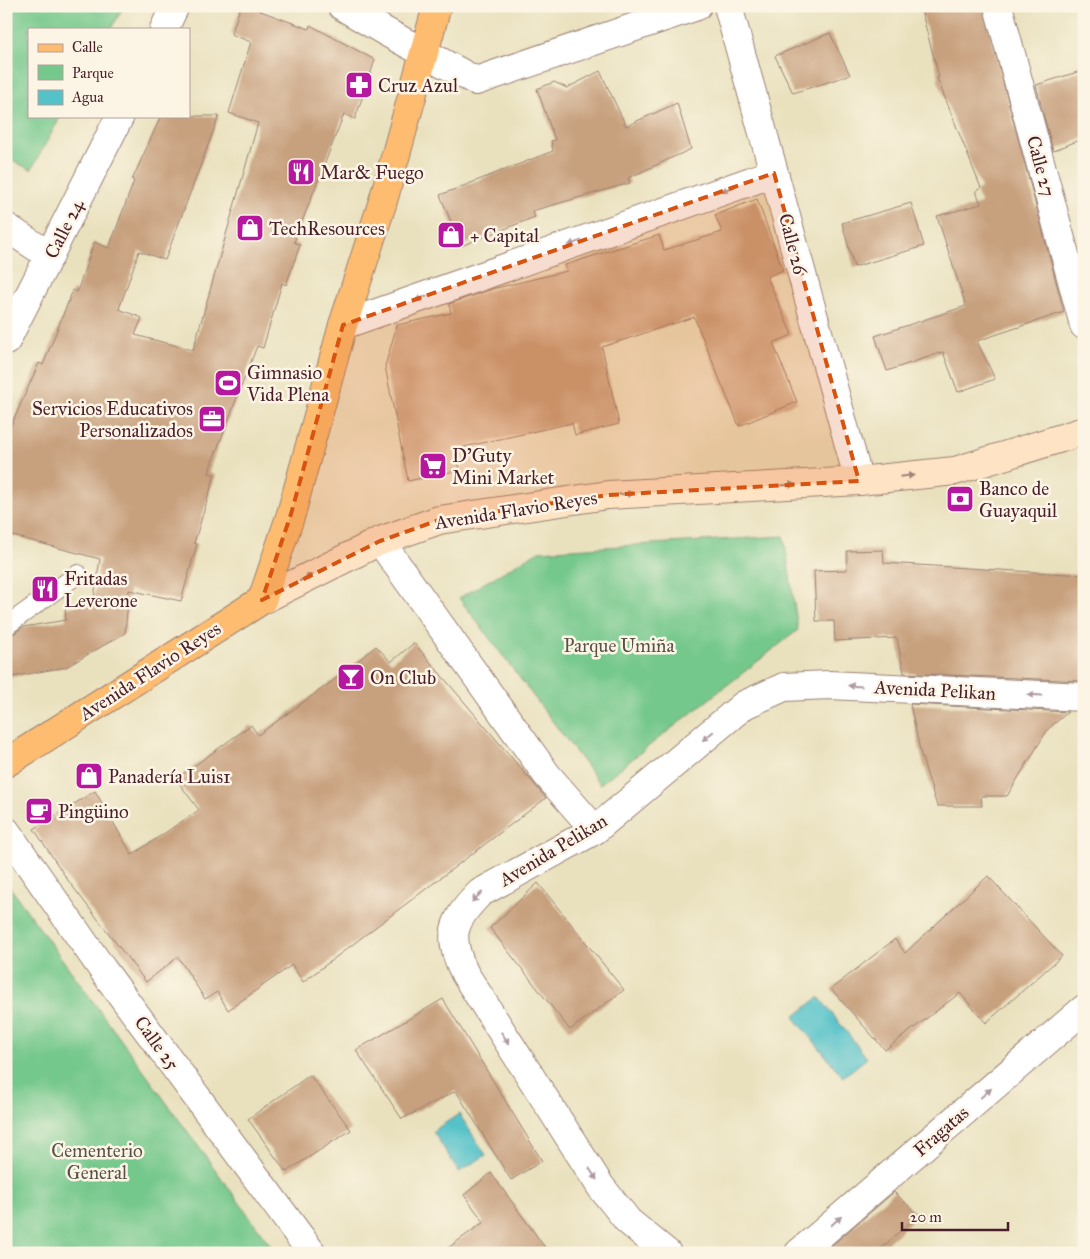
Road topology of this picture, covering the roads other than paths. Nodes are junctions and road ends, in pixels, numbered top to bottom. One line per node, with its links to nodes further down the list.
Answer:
1 (175, 6): 7 (street)
2 (342, 6): 8 (street)
3 (437, 6): 8 (main road)
4 (697, 6): 8 (street)
5 (728, 6): 10 (street, Calle 26)
6 (998, 6): 14 (street, Calle 27)
7 (164, 28)
8 (425, 53): 13 (main road)
9 (119, 118): 12 (street, Calle 24)
10 (774, 173): 13 (street, one-way to 13); 17 (street, Calle 26)
11 (6, 227): 12 (street)
12 (50, 256): 15 (street, Calle 24)
13 (343, 325): 20 (main road)
14 (1084, 325)
15 (6, 340)
16 (1084, 431): 17 (main road, Avenida Flavio Reyes, one-way to 16)
17 (859, 481): 18 (main road, Avenida Flavio Reyes, one-way to 17)
18 (380, 541): 20 (main road, Avenida Flavio Reyes, one-way to 18); 24 (street)
19 (78, 574): 21 (lane)
20 (262, 600): 23 (main road, Avenida Flavio Reyes)
21 (6, 626)
22 (1084, 698): 24 (street, Avenida Pelikan, one-way to 24)
23 (6, 763)
24 (595, 830): 28 (street, Avenida Pelikan, one-way to 28)
25 (6, 831): 27 (street, Calle 25)
26 (1084, 1009): 29 (street, Fragatas, one-way to 26)
27 (312, 1253)
28 (667, 1253)
29 (799, 1253)

